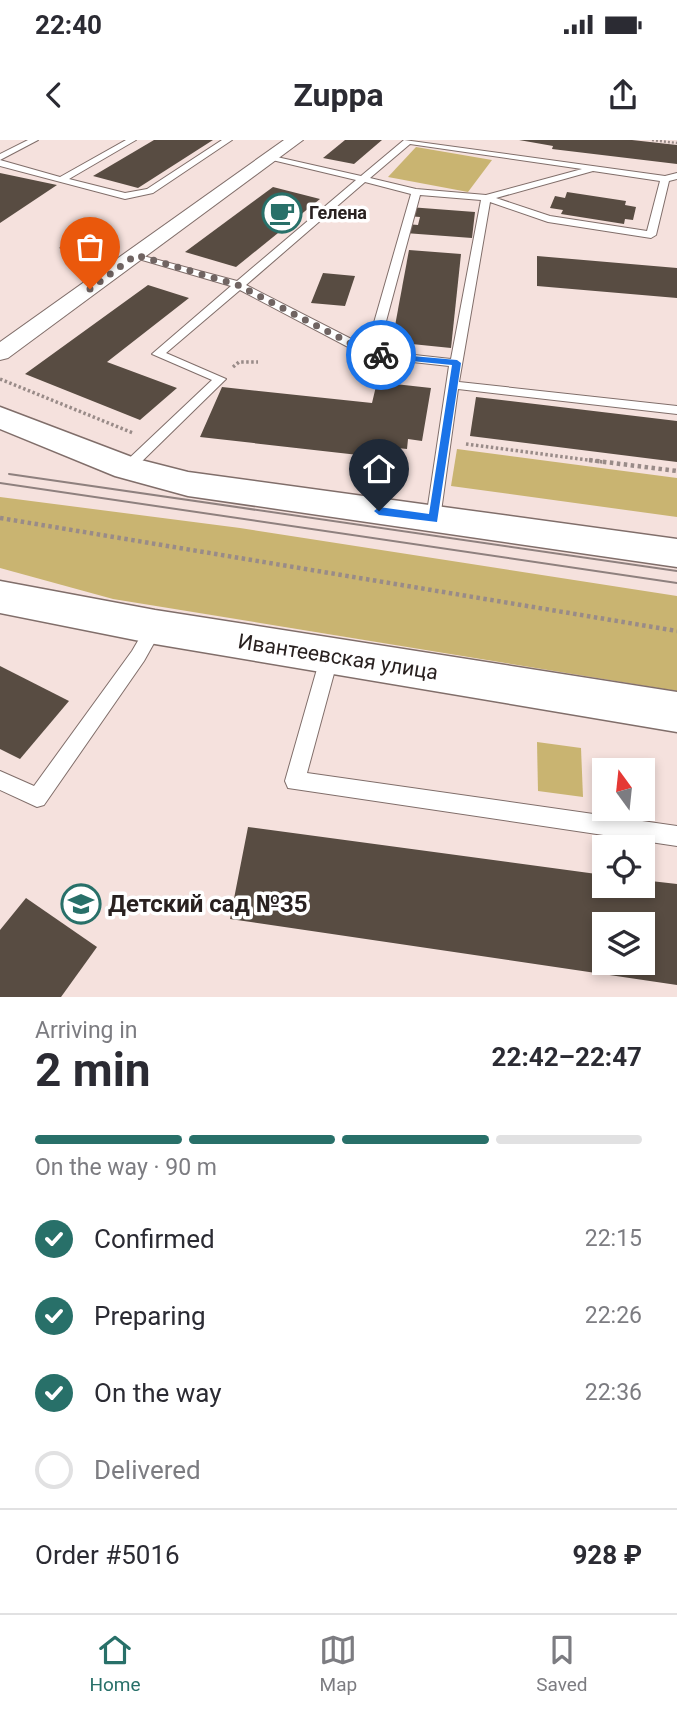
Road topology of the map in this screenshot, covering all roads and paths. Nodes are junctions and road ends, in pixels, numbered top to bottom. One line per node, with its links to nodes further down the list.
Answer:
1 (34, 140): 7 (lane)
2 (132, 140): 13 (lane)
3 (228, 140): 13 (lane)
4 (295, 140): 8 (street)
5 (652, 140): 6 (path)
6 (677, 143)
7 (0, 157)
8 (271, 157): 14 (lane); 17 (street)
9 (0, 163): 13 (lane)
10 (595, 169): 12 (lane); 14 (lane); 16 (lane)
11 (677, 176): 12 (lane)
12 (665, 179): 16 (lane)
13 (61, 180)
14 (364, 180): 15 (lane); 18 (lane)
15 (416, 192): 16 (lane); 20 (lane)
16 (486, 198): 23 (lane)
17 (136, 255): 18 (lane); 19 (street)
18 (238, 285): 20 (lane); 29 (lane)
19 (0, 353)
20 (371, 354): 23 (lane)
21 (239, 362): 22 (path)
22 (258, 362)
23 (457, 363): 25 (lane)
24 (0, 379): 29 (path)
25 (452, 385): 26 (lane); 28 (lane)
26 (677, 410)
27 (0, 417): 30 (street)
28 (444, 441): 31 (path); 33 (lane)
29 (154, 442): 30 (lane)
30 (127, 468): 33 (street)
31 (677, 471)
32 (0, 518): 37 (path)
33 (433, 519): 34 (street)
34 (677, 553)
35 (0, 597): 36 (street, Ивантеевская улица)
36 (155, 627): 38 (street, Ивантеевская улица); 40 (lane)
37 (677, 631)
38 (330, 655): 39 (street, Ивантеевская улица); 41 (lane)
39 (677, 712)
40 (0, 780)
41 (677, 836)

